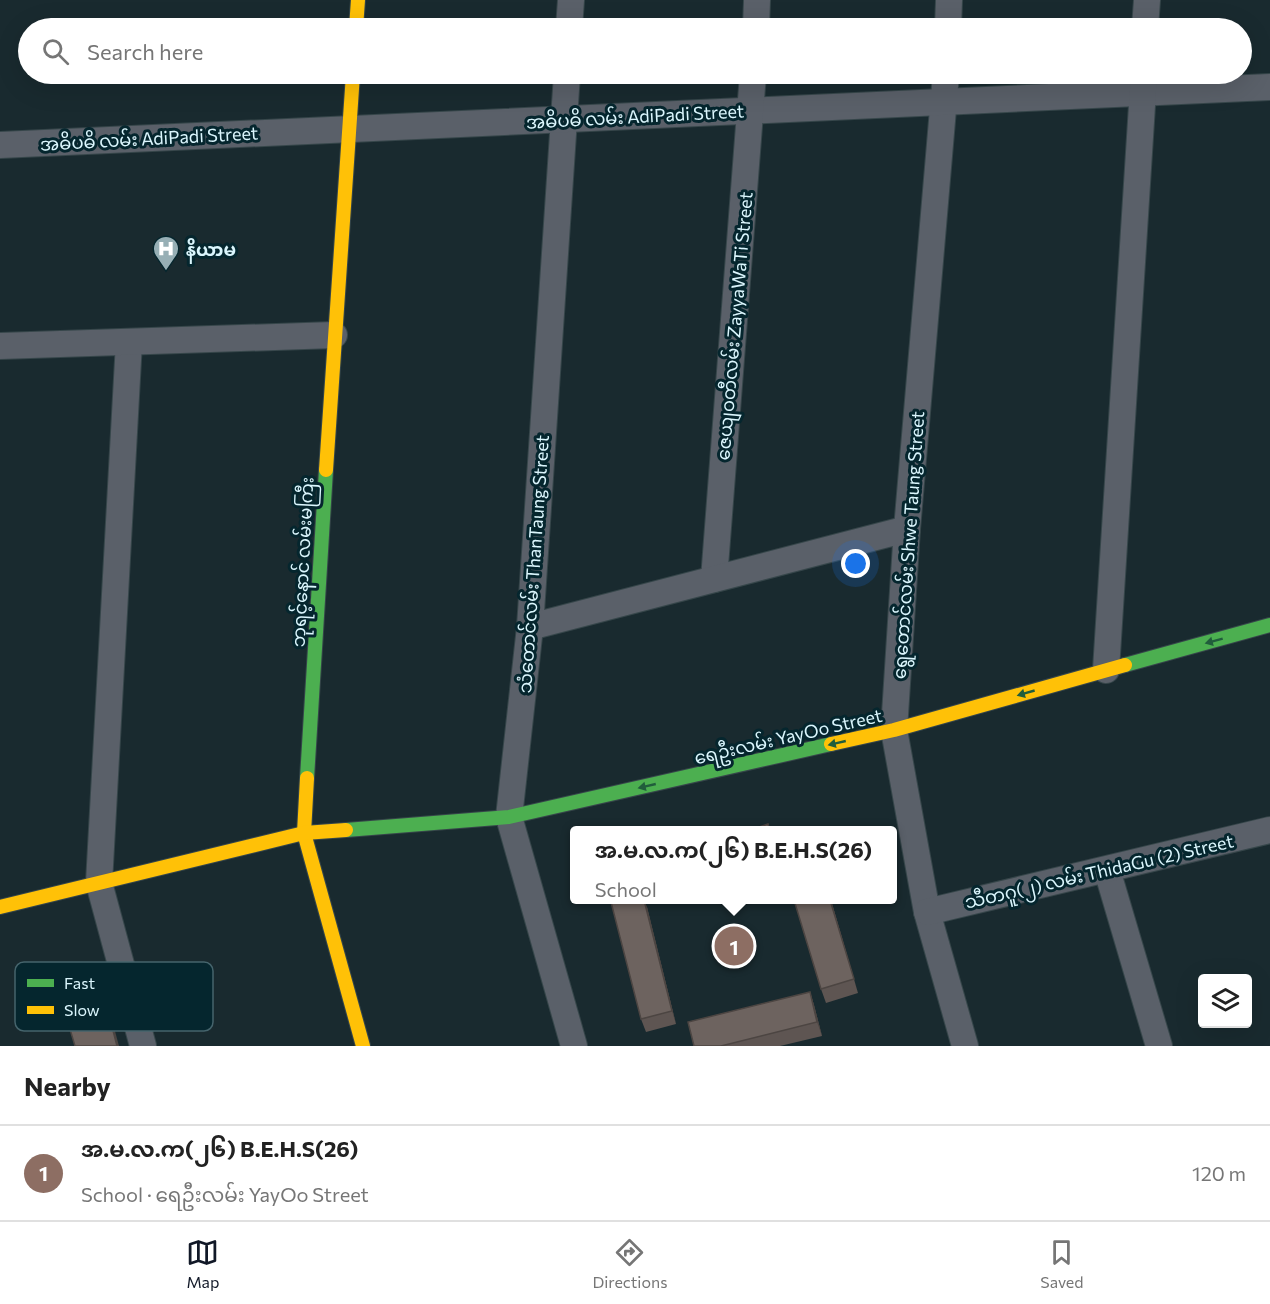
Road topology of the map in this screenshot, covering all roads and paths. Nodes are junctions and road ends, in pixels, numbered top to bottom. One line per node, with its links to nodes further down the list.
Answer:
1 (358, 0): 6 (street)
2 (571, 0): 7 (street)
3 (757, 0): 8 (street)
4 (949, 0): 9 (street)
5 (1146, 0): 10 (street)
6 (357, 18)
7 (570, 18)
8 (756, 18)
9 (948, 18)
10 (1145, 18)
11 (352, 84): 22 (street, ဘုရင့်နောင် လမ်းမကြီး)
12 (566, 84): 21 (street, သံတောင်လမ်း ThanTaung Street)
13 (752, 84): 20 (street, ဇေယျဝတီလမ်း ZayyaWaTi Street)
14 (946, 84): 19 (street, ရွေတောင်လမ်း Shwe Taung Street)
15 (1133, 84): 19 (street, အဓိပဓိ လမ်း AdiPadi Street)
16 (1143, 84): 31 (street)
17 (1175, 84): 18 (street, အဓိပဓိ လမ်း AdiPadi Street)
18 (1270, 87)
19 (945, 102): 20 (street, အဓိပဓိ လမ်း AdiPadi Street); 27 (street, ရွေတောင်လမ်း Shwe Taung Street)
20 (751, 111): 21 (street, အဓိပဓိ လမ်း AdiPadi Street); 28 (street, ဇေယျဝတီလမ်း ZayyaWaTi Street)
21 (564, 119): 22 (street, အဓိပဓိ လမ်း AdiPadi Street); 30 (street, သံတောင်လမ်း ThanTaung Street)
22 (349, 129): 23 (street, အဓိပဓိ လမ်း AdiPadi Street); 24 (street, ဘုရင့်နောင် လမ်းမကြီး)
23 (0, 145)
24 (334, 335): 25 (street); 35 (street, ဘုရင့်နောင် လမ်းမကြီး)
25 (129, 342): 26 (street); 37 (street)
26 (0, 346)
27 (907, 529): 28 (street); 32 (street, ရွေတောင်လမ်း Shwe Taung Street)
28 (714, 579): 30 (street)
29 (1270, 626): 31 (street, ရေဦးလမ်း YayOo Street, one-way to 31)
30 (530, 627): 33 (street, သံတောင်လမ်း ThanTaung Street)
31 (1106, 670): 32 (street, ရေဦးလမ်း YayOo Street, one-way to 32)
32 (894, 730): 33 (street, ရေဦးလမ်း YayOo Street, one-way to 33); 39 (street, ရွေတောင်လမ်း Shwe Taung Street)
33 (509, 817): 35 (street, ရေဦးလမ်း YayOo Street); 44 (street, သံတောင်လမ်း ThanTaung Street)
34 (1270, 830): 36 (street, သီတဂူ(၂) လမ်း ThidaGu (2) Street)
35 (304, 834): 37 (street, ရေဦးလမ်း YayOo Street); 43 (street, ဘုရင့်နောင် လမ်းမကြီး)
36 (1107, 870): 39 (street, သီတဂူ(၂) လမ်း ThidaGu (2) Street); 46 (street)
37 (99, 883): 38 (street, ရေဦးလမ်း YayOo Street); 40 (street)
38 (0, 907)
39 (927, 912): 45 (street, ရွေတောင်လမ်း Shwe Taung Street)
40 (120, 962)
41 (139, 1031): 42 (street)
42 (143, 1046)
43 (363, 1046)
44 (574, 1046)
45 (965, 1046)
46 (1160, 1046)

